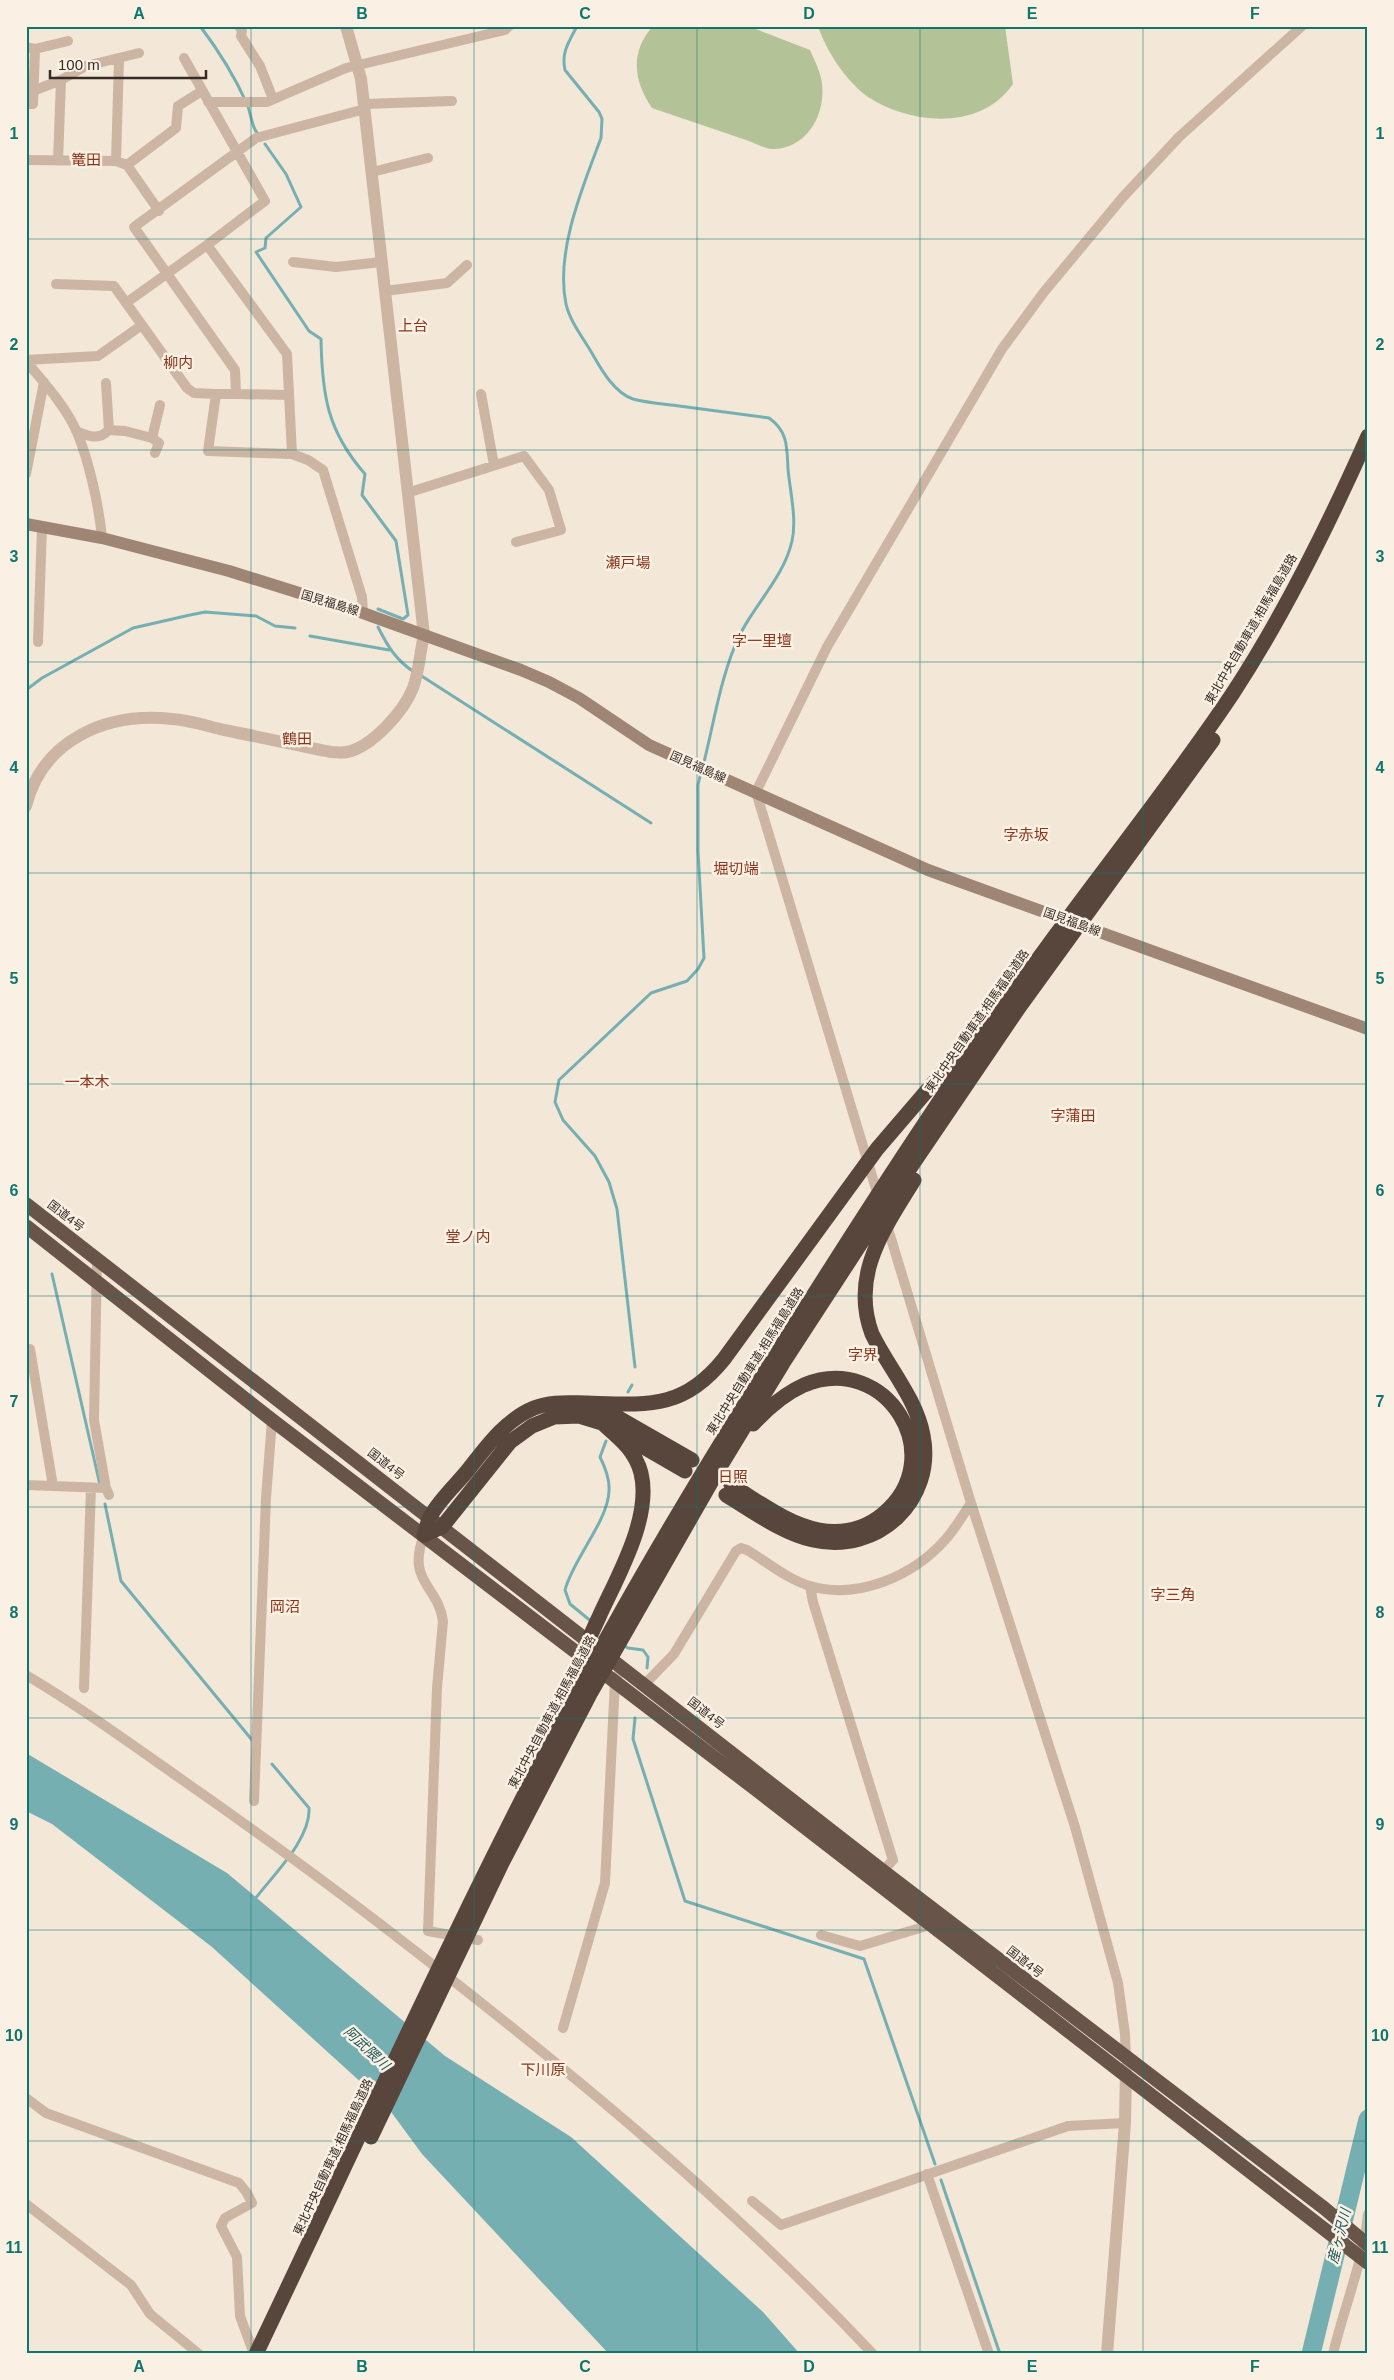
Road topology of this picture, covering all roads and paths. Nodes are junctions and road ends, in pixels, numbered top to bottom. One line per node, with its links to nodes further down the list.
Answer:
1 (239, 26): 14 (street)
2 (346, 26): 10 (street)
3 (509, 26): 10 (street)
4 (1302, 26): 61 (street)
5 (68, 41): 6 (street)
6 (31, 48): 12 (street)
7 (139, 53): 9 (street)
8 (184, 58): 13 (street)
9 (118, 59): 11 (street); 23 (street)
10 (359, 65): 14 (street); 18 (street)
11 (61, 80): 12 (street); 22 (street)
12 (34, 91): 17 (street)
13 (202, 91): 16 (street); 24 (street)
14 (273, 99): 16 (street)
15 (452, 101): 18 (street)
16 (208, 102): 19 (street)
17 (26, 104)
18 (364, 106): 19 (street); 25 (street)
19 (236, 153): 26 (street); 27 (street)
20 (428, 158): 25 (street)
21 (26, 160): 22 (street)
22 (58, 161): 23 (street)
23 (116, 161): 24 (street)
24 (127, 165): 26 (street)
25 (372, 172): 29 (street)
26 (159, 211): 31 (street)
27 (207, 245): 31 (street); 42 (street)
28 (294, 262): 29 (street)
29 (382, 262): 33 (street)
30 (467, 265): 33 (street)
31 (166, 274): 34 (street); 40 (street)
32 (56, 284): 34 (street)
33 (385, 291): 53 (street)
34 (126, 303): 35 (street)
35 (142, 325): 36 (street); 39 (street)
36 (26, 360): 37 (street)
37 (44, 382): 45 (street); 52 (street)
38 (106, 383): 44 (street)
39 (216, 394): 40 (street); 49 (street)
40 (236, 394): 42 (street)
41 (481, 394): 51 (street)
42 (288, 395): 49 (street)
43 (160, 405): 47 (street)
44 (109, 430): 45 (street); 47 (street)
45 (76, 431): 56 (street)
46 (1368, 436): 63 (highway, 東北中央自動車道;相馬福島道路)
47 (152, 438): 48 (street)
48 (155, 453)
49 (292, 454): 58 (street)
50 (1368, 458): 64 (highway, 東北中央自動車道;相馬福島道路)
51 (494, 465): 53 (street); 57 (street)
52 (26, 474)
53 (407, 493): 59 (street)
54 (26, 524): 55 (main road, 国見福島線)
55 (42, 528): 56 (main road, 国見福島線); 60 (street)
56 (102, 538): 58 (main road, 国見福島線)
57 (516, 542)
58 (363, 613): 59 (main road, 国見福島線)
59 (424, 635): 61 (main road, 国見福島線); 62 (street)
60 (38, 642)
61 (756, 792): 65 (main road, 国見福島線); 78 (street)
62 (26, 806)
63 (1017, 988): 68 (highway, 東北中央自動車道;相馬福島道路); 72 (highway)
64 (1020, 1006): 68 (highway, 東北中央自動車道;相馬福島道路); 82 (highway)
65 (1368, 1029)
66 (26, 1204): 69 (highway, 国道4号)
67 (26, 1226): 70 (highway)
68 (851, 1247): 82 (highway, 東北中央自動車道;相馬福島道路); 83 (highway, 東北中央自動車道;相馬福島道路)
69 (97, 1258): 70 (street); 79 (highway, 国道4号)
70 (96, 1280): 73 (highway); 77 (street)
71 (30, 1348): 76 (street)
72 (583, 1403): 74 (highway); 79 (highway)
73 (272, 1420): 80 (highway); 90 (street)
74 (602, 1423): 79 (highway); 88 (highway)
75 (26, 1485): 76 (street)
76 (53, 1486): 77 (street)
77 (92, 1488): 89 (street)
78 (971, 1502): 81 (street); 97 (street)
79 (436, 1522): 80 (highway); 84 (highway, 国道4号)
80 (424, 1536): 86 (highway); 95 (street)
81 (810, 1586): 87 (street); 92 (street)
82 (637, 1609): 83 (highway, 東北中央自動車道;相馬福島道路)
83 (622, 1624): 88 (highway, 東北中央自動車道;相馬福島道路)
84 (622, 1668): 86 (street); 87 (highway, 国道4号)
85 (26, 1676): 110 (street)
86 (615, 1681): 93 (highway); 96 (street)
87 (644, 1685): 92 (highway, 国道4号)
88 (581, 1687): 91 (highway, 東北中央自動車道;相馬福島道路); 91 (highway, 東北中央自動車道;相馬福島道路)
89 (84, 1688)
90 (254, 1801)
91 (497, 1861): 108 (highway, 東北中央自動車道;相馬福島道路); 109 (highway, 東北中央自動車道;相馬福島道路)
92 (883, 1871): 97 (highway, 国道4号)
93 (930, 1925): 94 (street); 98 (highway)
94 (821, 1935)
95 (478, 1940)
96 (563, 2028)
97 (1126, 2059): 98 (street); 105 (highway, 国道4号)
98 (1126, 2076): 100 (street); 106 (highway)
99 (26, 2098): 108 (street)
100 (1125, 2124): 101 (street); 112 (street)
101 (927, 2174): 102 (street); 111 (street)
102 (752, 2200)
103 (26, 2204): 107 (street)
104 (1368, 2214): 105 (street)
105 (1365, 2242): 106 (street)
106 (1361, 2259): 113 (street)
107 (199, 2354)
108 (255, 2354)
109 (267, 2354)
110 (873, 2354)
111 (989, 2354)
112 (1107, 2354)
113 (1333, 2354)

